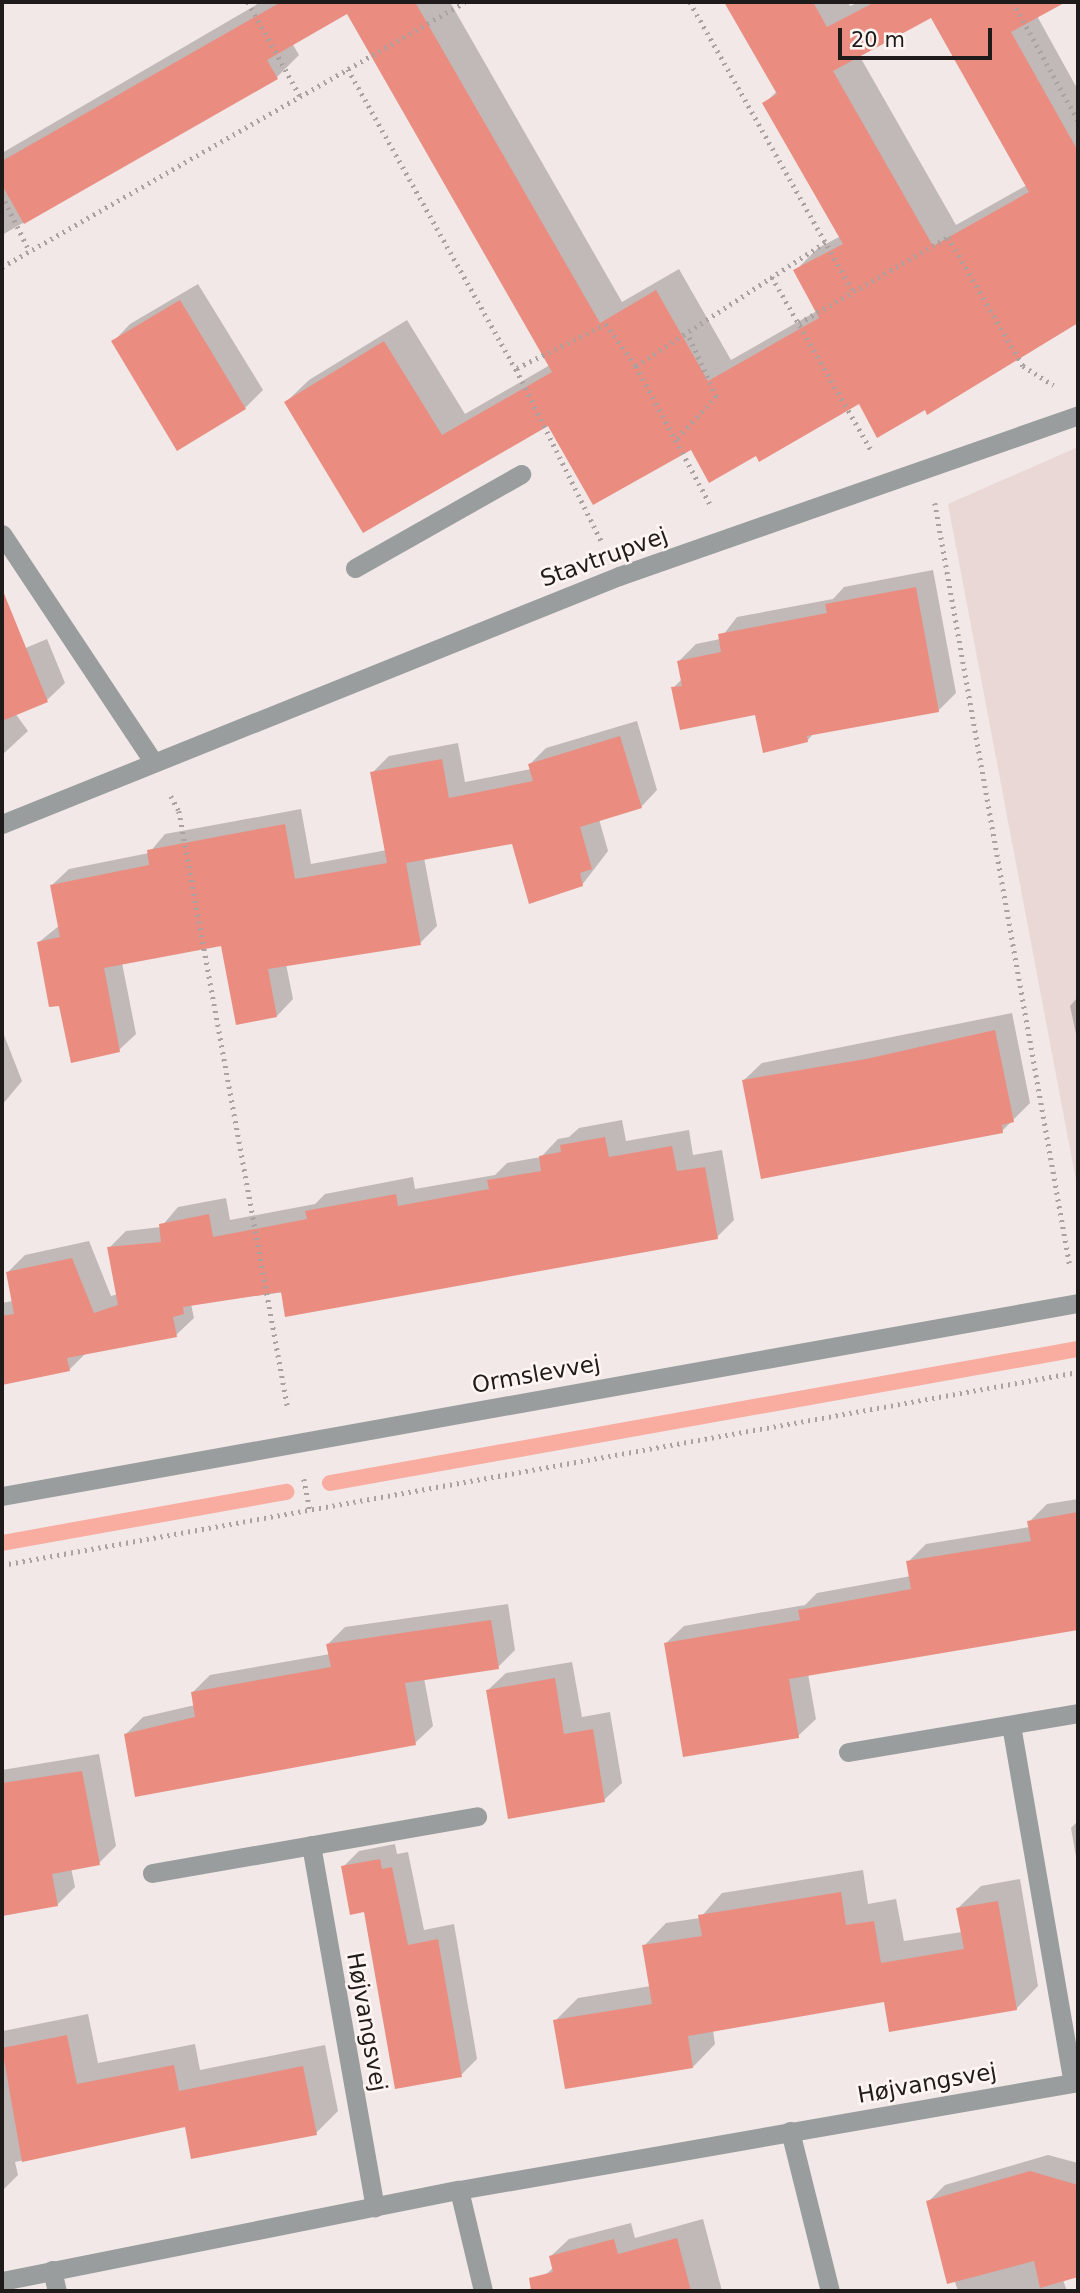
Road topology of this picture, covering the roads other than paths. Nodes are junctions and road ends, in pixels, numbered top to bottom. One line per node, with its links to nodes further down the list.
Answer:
1 (1078, 415): 5 (street, Stavtrupvej)
2 (522, 474): 4 (street)
3 (2, 534): 5 (street)
4 (355, 568)
5 (153, 761): 6 (street, Stavtrupvej)
6 (2, 824)
7 (1077, 1303): 8 (street, Ormslevvej)
8 (2, 1496)
9 (1078, 1713): 10 (street)
10 (1011, 1725): 11 (street); 15 (street, Højvangsvej)
11 (848, 1752)
12 (477, 1816): 13 (street)
13 (311, 1845): 14 (street); 18 (street, Højvangsvej)
14 (152, 1873)
15 (1075, 2082): 16 (street, Højvangsvej)
16 (790, 2131): 17 (street, Højvangsvej); 23 (street)
17 (458, 2190): 18 (street, Højvangsvej); 22 (street)
18 (375, 2207): 19 (street, Højvangsvej)
19 (52, 2270): 20 (street, Højvangsvej); 21 (street)
20 (2, 2281)
21 (57, 2291)
22 (483, 2291)
23 (830, 2291)

